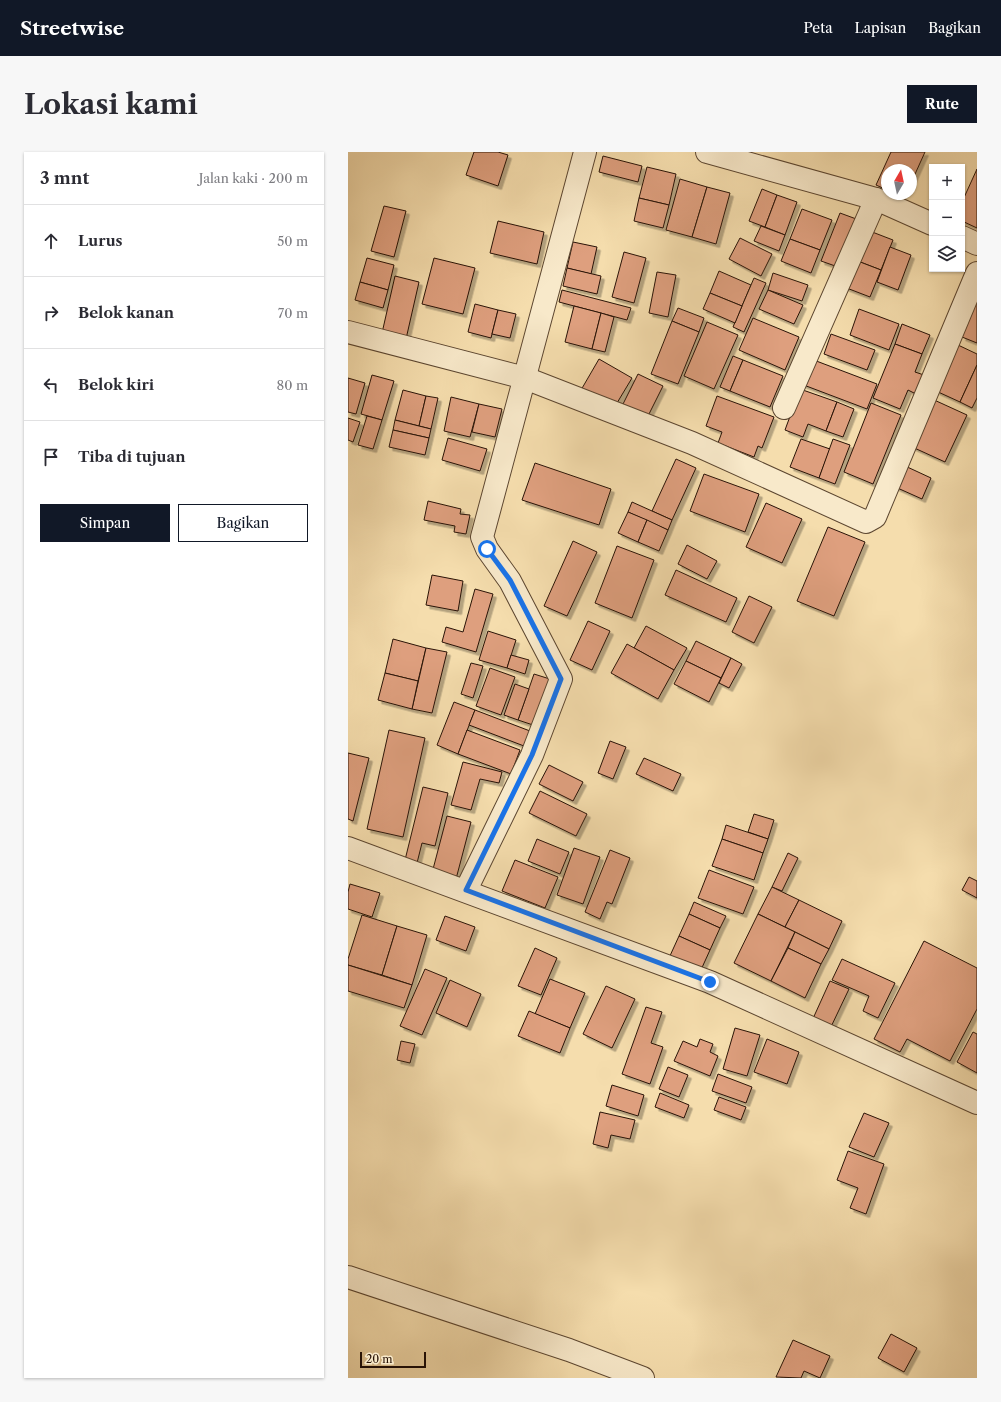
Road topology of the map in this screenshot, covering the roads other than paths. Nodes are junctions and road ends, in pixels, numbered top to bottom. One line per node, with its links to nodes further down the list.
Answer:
1 (585, 152): 9 (street)
2 (707, 152): 3 (street)
3 (876, 199): 4 (street); 10 (street)
4 (929, 223)
5 (965, 238): 6 (street)
6 (977, 244)
7 (977, 273): 9 (street)
8 (348, 332): 9 (street)
9 (525, 378): 12 (street)
10 (784, 408)
11 (348, 848): 12 (street)
12 (466, 890): 13 (street)
13 (977, 1103)
14 (348, 1277): 15 (street)
15 (643, 1378)

